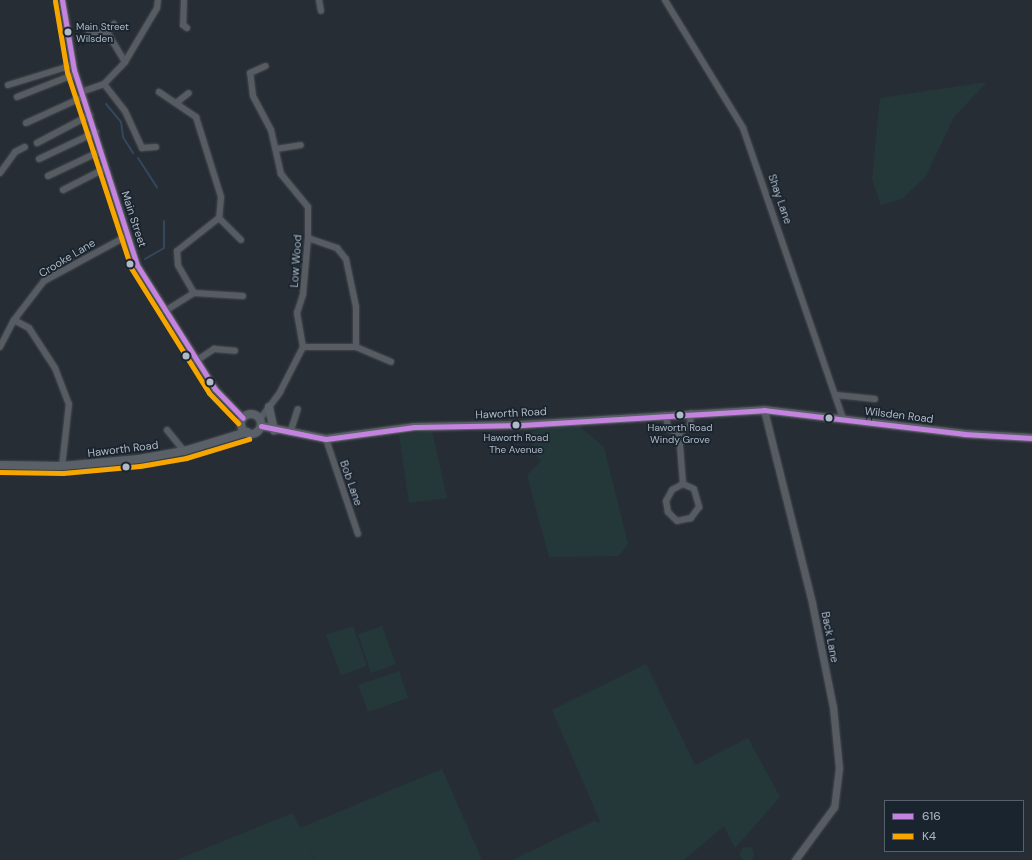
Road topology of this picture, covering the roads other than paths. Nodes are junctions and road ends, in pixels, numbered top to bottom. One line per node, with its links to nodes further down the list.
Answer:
1 (62, 0): 12 (street, Main Street)
2 (158, 0): 11 (street)
3 (184, 0): 8 (street)
4 (319, 0): 6 (street)
5 (664, 0): 52 (street, Shay Lane)
6 (321, 11)
7 (114, 24): 10 (street)
8 (187, 28)
9 (89, 32): 10 (street)
10 (107, 32): 11 (street)
11 (125, 62): 16 (street)
12 (73, 65): 14 (street, Main Street); 15 (street)
13 (266, 66): 31 (street, Low Wood)
14 (75, 74): 18 (street); 21 (street, Main Street)
15 (34, 77): 17 (street); 18 (street)
16 (104, 84): 21 (street); 30 (street)
17 (8, 85)
18 (39, 88): 22 (street)
19 (159, 92): 23 (street)
20 (189, 93): 23 (street)
21 (82, 95): 24 (street, Main Street); 25 (street)
22 (17, 97)
23 (176, 103): 38 (street)
24 (90, 115): 26 (street, Main Street); 27 (street)
25 (26, 123)
26 (96, 132): 32 (street, Main Street); 33 (street)
27 (37, 143)
28 (301, 145): 31 (street)
29 (25, 147): 35 (street)
30 (156, 147)
31 (276, 149): 40 (street, Low Wood)
32 (101, 151): 34 (street, Main Street); 36 (street)
33 (38, 159)
34 (106, 168): 37 (street); 39 (street, Main Street)
35 (0, 173)
36 (48, 176)
37 (63, 190)
38 (219, 218): 41 (street); 42 (street)
39 (127, 236): 44 (street, Main Street); 45 (street, Crooke Lane)
40 (308, 238): 47 (street, Low Wood); 48 (street)
41 (241, 240)
42 (194, 293): 43 (street); 44 (street)
43 (242, 296)
44 (165, 311): 50 (street, Main Street)
45 (14, 320): 46 (street, Crooke Lane); 71 (street)
46 (0, 347)
47 (303, 347): 48 (street); 54 (street)
48 (356, 347): 51 (street)
49 (235, 351): 50 (street)
50 (196, 360): 59 (street, Main Street)
51 (391, 362)
52 (836, 395): 53 (street); 60 (street, Shay Lane)
53 (875, 399)
54 (269, 407): 61 (street); 63 (main road)
55 (298, 409): 65 (street)
56 (764, 410): 57 (main road, Haworth Road); 60 (main road, Wilsden Road); 74 (street, Back Lane)
57 (690, 413): 58 (main road, Haworth Road); 66 (street)
58 (666, 415): 66 (street); 68 (main road, Haworth Road)
59 (243, 418): 61 (main road, Haworth Road); 64 (main road)
60 (843, 419): 67 (main road, Wilsden Road)
61 (261, 423): 63 (main road, Haworth Road); 64 (main road, Haworth Road)
62 (167, 430): 69 (street)
63 (274, 430): 65 (main road, Haworth Road)
64 (247, 432): 69 (main road, Haworth Road)
65 (290, 433): 68 (main road, Haworth Road)
66 (679, 433): 72 (street)
67 (1032, 438)
68 (326, 439): 73 (street, Bob Lane)
69 (184, 451): 71 (main road, Haworth Road)
70 (0, 465): 71 (main road, Haworth Road)
71 (62, 466)
72 (683, 484): 72 (street)
73 (358, 534)
74 (795, 860)

